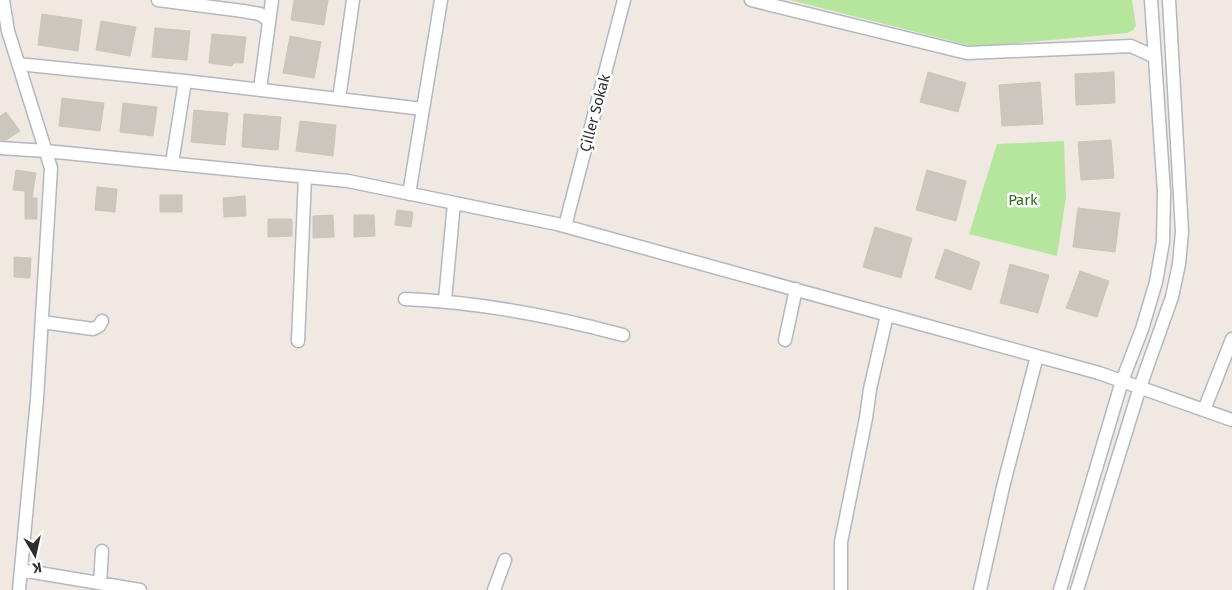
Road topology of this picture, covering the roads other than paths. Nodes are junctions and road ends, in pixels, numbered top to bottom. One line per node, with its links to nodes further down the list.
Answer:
1 (3, 0): 12 (street)
2 (158, 0): 10 (street)
3 (272, 0): 10 (street)
4 (353, 0): 15 (street)
5 (440, 0): 16 (street)
6 (624, 0): 23 (street, Çiller Sokak)
7 (751, 0): 11 (street)
8 (1152, 0): 11 (street)
9 (1169, 0): 36 (street)
10 (269, 21): 14 (street)
11 (1155, 57): 35 (street)
12 (18, 64): 13 (street); 18 (street)
13 (185, 81): 14 (street); 19 (street)
14 (260, 89): 15 (street)
15 (339, 99): 16 (street)
16 (423, 109): 21 (street)
17 (0, 148): 18 (street)
18 (46, 150): 19 (street); 29 (street)
19 (172, 163): 20 (street)
20 (305, 177): 21 (street); 33 (street)
21 (410, 194): 22 (street)
22 (454, 203): 23 (street); 26 (street)
23 (565, 226): 24 (street)
24 (796, 290): 27 (street); 32 (street)
25 (405, 298): 26 (street)
26 (446, 300): 30 (street)
27 (887, 314): 34 (street); 46 (street)
28 (102, 321): 29 (street)
29 (42, 322): 41 (street)
30 (623, 335)
31 (1232, 339): 37 (street)
32 (785, 340)
33 (298, 341)
34 (1037, 356): 35 (street); 47 (street)
35 (1122, 380): 36 (street); 48 (street)
36 (1140, 387): 37 (street); 49 (street)
37 (1204, 410): 38 (street)
38 (1232, 420)
39 (102, 551): 42 (street)
40 (505, 560): 45 (street)
41 (21, 570): 42 (street); 43 (street)
42 (100, 583): 44 (street)
43 (20, 590)
44 (140, 590)
45 (494, 590)
46 (842, 590)
47 (980, 590)
48 (1060, 590)
49 (1077, 590)

